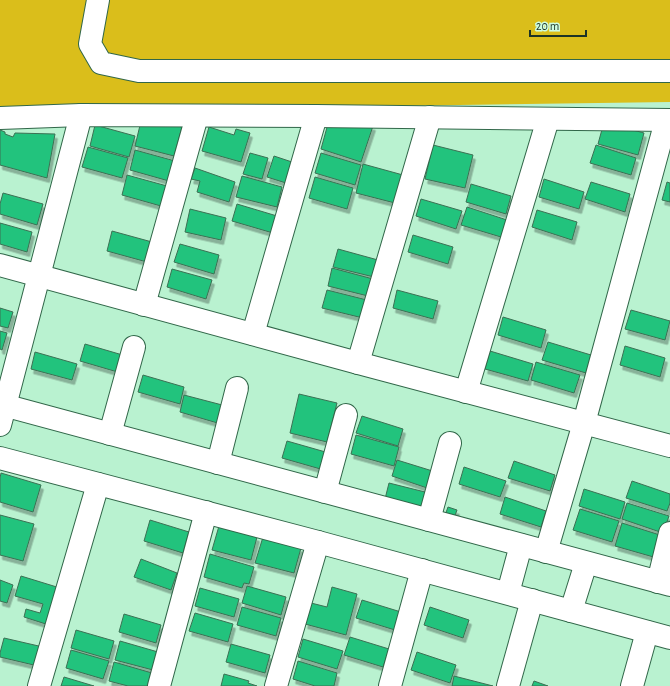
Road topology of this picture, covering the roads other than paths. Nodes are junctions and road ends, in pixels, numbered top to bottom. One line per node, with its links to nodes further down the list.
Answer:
1 (98, 0): 2 (street)
2 (670, 71)
3 (81, 115): 4 (street); 7 (street); 11 (street)
4 (197, 116): 5 (street); 12 (street)
5 (316, 116): 6 (street); 13 (street)
6 (430, 117): 8 (street); 15 (street)
7 (0, 118)
8 (548, 119): 9 (street); 17 (street)
9 (668, 121): 20 (street)
10 (0, 265): 11 (street)
11 (39, 275): 12 (street); 18 (street)
12 (144, 305): 13 (street)
13 (253, 334): 15 (street)
14 (134, 347): 21 (street)
15 (358, 363): 17 (street)
16 (237, 388): 25 (street)
17 (466, 392): 20 (street)
18 (2, 412): 21 (street)
19 (346, 415): 27 (street)
20 (584, 423): 23 (street); 33 (street)
21 (110, 434): 25 (street)
22 (450, 443): 29 (street)
23 (670, 446)
24 (0, 458): 26 (street)
25 (218, 463): 27 (street)
26 (98, 484): 28 (street); 42 (street)
27 (325, 492): 29 (street)
28 (206, 512): 31 (street); 43 (street)
29 (429, 520): 32 (street)
30 (670, 533): 36 (street)
31 (318, 542): 35 (street); 44 (street)
32 (521, 545): 33 (street); 37 (street)
33 (546, 552): 34 (street)
34 (586, 563): 36 (street); 39 (street)
35 (422, 570): 37 (street); 45 (street)
36 (664, 583)
37 (508, 593): 38 (street)
38 (532, 600): 39 (street); 46 (street)
39 (571, 611): 40 (street)
40 (647, 632): 41 (street); 47 (street)
41 (670, 638)
42 (39, 686)
43 (159, 686)
44 (276, 686)
45 (390, 686)
46 (508, 686)
47 (632, 686)

